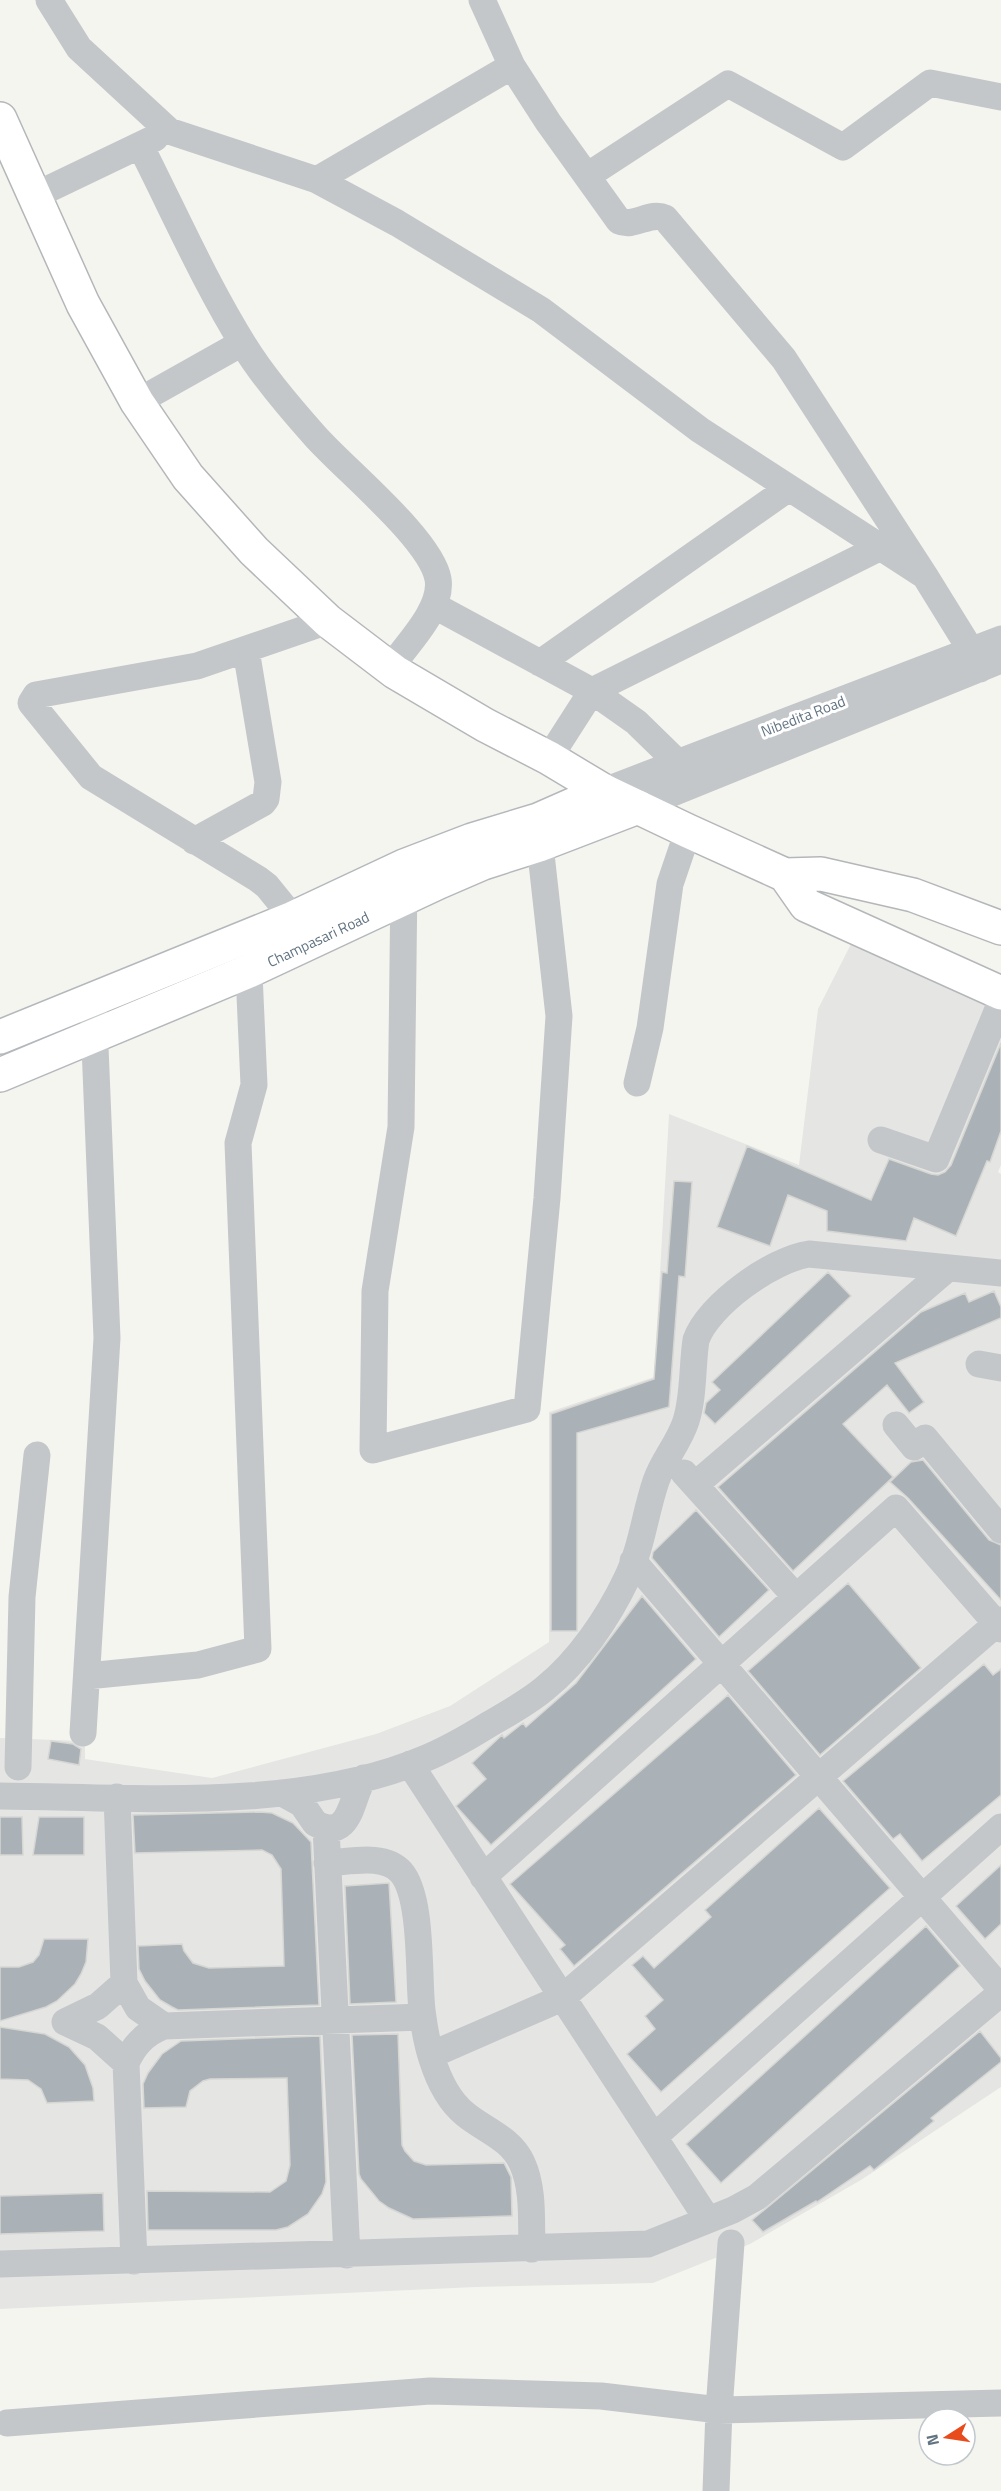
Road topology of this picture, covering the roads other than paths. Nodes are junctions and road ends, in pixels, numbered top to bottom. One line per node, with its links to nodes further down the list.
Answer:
1 (49, 0): 5 (street)
2 (482, 0): 3 (street)
3 (512, 66): 8 (street); 9 (street)
4 (1001, 98): 8 (street)
5 (169, 131): 7 (street); 9 (street)
6 (4, 139): 10 (main road)
7 (140, 145): 10 (street); 11 (street)
8 (587, 177): 15 (street)
9 (317, 180): 13 (street)
10 (34, 196): 12 (main road)
11 (242, 343): 12 (street); 16 (street)
12 (138, 402): 17 (main road)
13 (789, 488): 14 (street); 21 (street)
14 (881, 547): 15 (street); 23 (street)
15 (925, 576): 20 (street)
16 (435, 606): 21 (street); 22 (street)
17 (328, 621): 19 (street); 22 (main road)
18 (1001, 639): 20 (street, Nibedita Road)
19 (246, 650): 30 (street); 30 (street)
20 (984, 661): 25 (street, Nibedita Road); 27 (street, Nibedita Road)
21 (540, 663): 23 (street)
22 (390, 668): 24 (main road)
23 (592, 691): 24 (street); 25 (street)
24 (549, 758): 26 (main road)
25 (677, 762): 26 (street, Nibedita Road)
26 (604, 792): 27 (main road); 29 (main road, Champasari Road)
27 (638, 807): 28 (main road); 29 (main road, Champasari Road)
28 (688, 831): 31 (main road); 43 (street)
29 (539, 832): 32 (main road, Champasari Road); 32 (street)
30 (194, 841): 33 (street)
31 (785, 875): 34 (main road); 37 (main road)
32 (404, 882): 33 (main road, Champasari Road); 36 (main road, Champasari Road)
33 (293, 918): 35 (main road, Champasari Road)
34 (1001, 928)
35 (247, 935): 36 (street); 38 (main road, Champasari Road)
36 (249, 971): 40 (main road, Champasari Road); 56 (street)
37 (1001, 993)
38 (93, 998): 40 (street); 41 (main road, Champasari Road)
39 (1001, 1002): 44 (street)
40 (95, 1036): 42 (main road, Champasari Road); 56 (street)
41 (0, 1037)
42 (0, 1075)
43 (637, 1083)
44 (881, 1140)
45 (948, 1268): 46 (street); 49 (street); 50 (street)
46 (1001, 1273)
47 (896, 1425): 51 (street)
48 (37, 1455): 59 (street)
49 (669, 1457): 50 (street); 52 (street)
50 (695, 1485): 53 (street)
51 (1001, 1530)
52 (633, 1561): 55 (street); 58 (street)
53 (796, 1597): 54 (street); 55 (street)
54 (999, 1624): 60 (street)
55 (722, 1664): 60 (street); 68 (street)
56 (87, 1676): 57 (street)
57 (83, 1733)
58 (410, 1764): 61 (street); 68 (street)
59 (18, 1767)
60 (819, 1777): 69 (street); 72 (street)
61 (364, 1778): 62 (street); 66 (street)
62 (282, 1793): 64 (street); 66 (street)
63 (0, 1796): 64 (street)
64 (117, 1797): 70 (street)
65 (1001, 1827): 69 (street)
66 (326, 1828): 67 (street)
67 (327, 1863): 73 (street); 74 (street)
68 (483, 1877): 72 (street)
69 (922, 1898): 71 (street); 78 (street)
70 (124, 1983): 75 (street); 77 (street)
71 (1001, 1991): 79 (street)
72 (562, 1998): 76 (street); 78 (street)
73 (423, 2018): 74 (street); 76 (street)
74 (335, 2020): 75 (street); 82 (street)
75 (164, 2026): 77 (street)
76 (431, 2055): 81 (street)
77 (126, 2063): 83 (street)
78 (654, 2137): 79 (street)
79 (708, 2220): 81 (street)
80 (731, 2243): 86 (street)
81 (532, 2249): 82 (street)
82 (347, 2255): 83 (street)
83 (134, 2261): 84 (street)
84 (0, 2264)
85 (1001, 2403): 86 (street)
86 (719, 2410): 87 (street); 88 (street)
87 (7, 2423)
88 (716, 2491)

